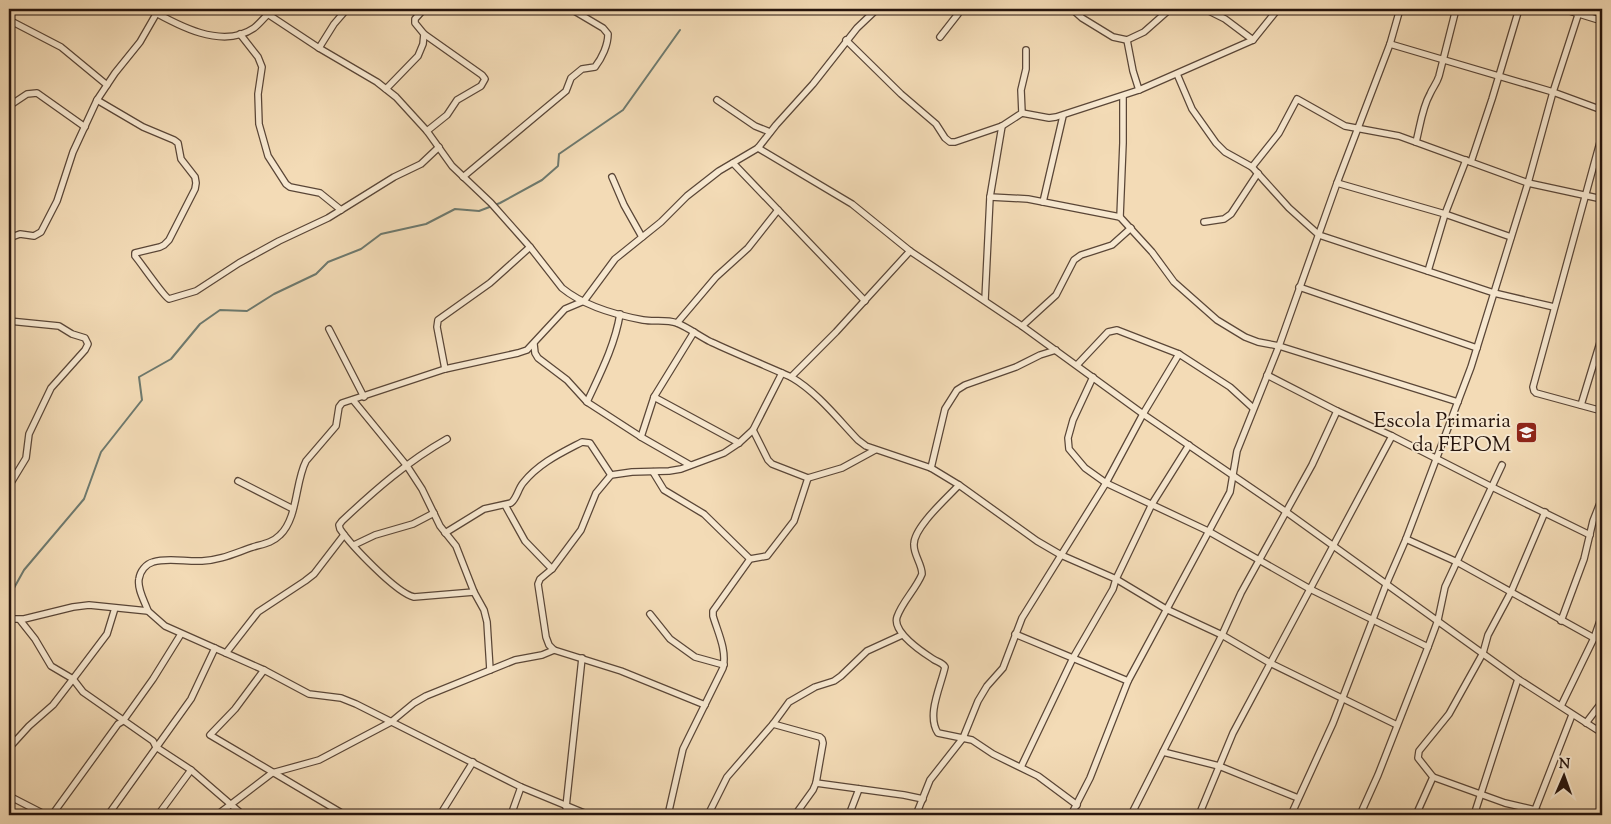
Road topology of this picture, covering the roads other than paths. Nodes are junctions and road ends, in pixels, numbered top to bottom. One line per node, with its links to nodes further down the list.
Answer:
1 (14, 9): 20 (street)
2 (149, 9): 17 (street)
3 (260, 9): 19 (street)
4 (348, 9): 30 (street)
5 (424, 9): 24 (street)
6 (571, 9): 59 (street)
7 (877, 9): 26 (street)
8 (961, 9): 25 (street)
9 (1072, 9): 27 (street)
10 (1170, 9): 27 (street)
11 (1205, 9): 28 (street)
12 (1278, 9): 28 (street)
13 (1400, 9): 29 (street)
14 (1456, 9): 32 (street)
15 (1519, 9): 34 (street)
16 (1563, 9): 18 (street)
17 (158, 11): 23 (street); 35 (street)
18 (1579, 11): 22 (street); 38 (street)
19 (268, 14): 23 (street); 30 (street)
20 (9, 15)
21 (9, 20): 35 (street)
22 (1602, 21)
23 (240, 34): 67 (street)
24 (424, 34): 36 (street); 49 (street)
25 (940, 37)
26 (846, 40): 46 (street); 50 (street)
27 (1127, 40): 37 (street)
28 (1253, 40): 33 (street)
29 (1390, 44): 32 (street); 48 (street)
30 (319, 48): 36 (street)
31 (1026, 50): 44 (street)
32 (1443, 60): 34 (street); 52 (street)
33 (1176, 74): 37 (street); 57 (street)
34 (1499, 75): 38 (street); 55 (street)
35 (107, 85): 40 (street)
36 (386, 88): 49 (street)
37 (1139, 90): 39 (street)
38 (1553, 92): 43 (street); 62 (street)
39 (1123, 96): 45 (street); 70 (street)
40 (97, 100): 47 (street); 67 (street)
41 (717, 100): 50 (street)
42 (9, 106): 47 (street)
43 (1602, 110)
44 (1022, 113): 45 (street); 46 (street)
45 (1063, 116): 66 (street)
46 (1002, 126): 64 (street)
47 (85, 127): 76 (street)
48 (1357, 128): 52 (street); 57 (street); 61 (street)
49 (427, 131): 53 (street)
50 (770, 132): 54 (street)
51 (1602, 135): 63 (street)
52 (1416, 142): 55 (street)
53 (439, 148): 59 (street); 67 (street)
54 (758, 148): 56 (street); 78 (street)
55 (1469, 161): 62 (street); 69 (street)
56 (733, 162): 68 (street); 75 (street)
57 (1252, 167): 58 (street)
58 (1258, 173): 71 (street); 73 (street)
59 (463, 177): 77 (street)
60 (612, 177): 75 (street)
61 (1337, 183): 69 (street); 73 (street)
62 (1528, 183): 63 (street); 74 (street)
63 (1585, 194): 65 (street); 85 (street)
64 (990, 197): 66 (street); 82 (street)
65 (1602, 200)
66 (1043, 202): 70 (street)
67 (342, 210)
68 (778, 210): 84 (street); 88 (street)
69 (1445, 214): 74 (street); 79 (street)
70 (1120, 217): 72 (street)
71 (1204, 222)
72 (1131, 228): 89 (street); 95 (street)
73 (1319, 235): 79 (street); 80 (street)
74 (1511, 236): 81 (street)
75 (642, 237): 83 (street)
76 (9, 238)
77 (530, 247): 83 (street); 100 (street)
78 (910, 251): 82 (street); 84 (street)
79 (1428, 271): 81 (street)
80 (1299, 287): 95 (street); 96 (street)
81 (1494, 293): 85 (street); 96 (street)
82 (985, 300): 89 (street)
83 (584, 301): 86 (street); 93 (street)
84 (865, 301): 103 (street)
85 (1554, 307): 110 (street)
86 (620, 314): 88 (street); 108 (street)
87 (10, 321): 94 (street); 134 (street)
88 (677, 323): 91 (street)
89 (1022, 326): 97 (street)
90 (329, 329): 105 (street)
91 (694, 332): 101 (street); 106 (street)
92 (1602, 336): 110 (street)
93 (534, 344): 100 (street); 108 (street)
94 (9, 346)
95 (1279, 346): 102 (street); 109 (street)
96 (1476, 348): 109 (street)
97 (1056, 350): 99 (street); 126 (street)
98 (1179, 354): 99 (street); 111 (street); 114 (street)
99 (1077, 365): 104 (street)
100 (445, 369): 105 (street)
101 (782, 373): 103 (street); 115 (street)
102 (1267, 375): 111 (street); 112 (street)
103 (791, 377): 121 (street)
104 (1093, 377): 114 (street); 132 (street)
105 (364, 397): 107 (street)
106 (654, 397): 117 (street); 119 (street)
107 (353, 400): 125 (street); 139 (street)
108 (587, 402): 117 (street)
109 (1458, 402): 122 (street)
110 (1581, 405): 113 (street)
111 (1253, 408): 128 (street)
112 (1337, 411): 116 (street); 140 (street)
113 (1602, 411)
114 (1143, 414): 120 (street); 132 (street)
115 (753, 430): 119 (street); 130 (street)
116 (1392, 436): 122 (street); 149 (street)
117 (641, 437): 123 (street)
118 (447, 439): 125 (street)
119 (739, 443): 123 (street)
120 (1189, 445): 128 (street); 137 (street)
121 (874, 450): 126 (street); 130 (street)
122 (1437, 458): 135 (street); 147 (street)
123 (690, 465): 127 (street)
124 (1502, 465): 135 (street)
125 (407, 466): 142 (street); 145 (street)
126 (931, 468): 133 (street)
127 (653, 472): 129 (street); 151 (street)
128 (1232, 474): 140 (street); 143 (street)
129 (611, 475): 138 (street); 154 (street)
130 (808, 478): 151 (street)
131 (238, 481): 139 (street)
132 (1106, 483): 137 (street); 150 (street)
133 (959, 485): 150 (street); 172 (street)
134 (9, 486)
135 (1492, 487): 141 (street); 153 (street)
136 (1602, 498): 146 (street)
137 (1152, 504): 143 (street); 155 (street)
138 (505, 505): 144 (street); 154 (street)
139 (293, 509): 162 (street)
140 (1285, 512): 149 (street); 152 (street)
141 (1545, 512): 146 (street); 159 (street)
142 (434, 513): 144 (street); 148 (street)
143 (1208, 531): 152 (street); 161 (street)
144 (445, 533): 158 (street)
145 (344, 535): 148 (street); 178 (street)
146 (1590, 535): 169 (street)
147 (1406, 539): 153 (street); 156 (street)
148 (354, 545): 158 (street)
149 (1333, 546): 156 (street); 157 (street)
150 (1061, 555): 155 (street); 171 (street)
151 (750, 559): 183 (street)
152 (1260, 560): 157 (street); 173 (street)
153 (1457, 562): 159 (street); 168 (street)
154 (552, 569): 177 (street)
155 (1116, 579): 161 (street); 181 (street)
156 (1386, 584): 167 (street); 168 (street)
157 (1310, 589): 167 (street); 182 (street)
158 (474, 592): 185 (street)
159 (1511, 592): 169 (street); 179 (street)
160 (115, 608): 162 (street); 166 (street); 187 (street)
161 (1166, 609): 173 (street); 188 (street)
162 (148, 611): 170 (street)
163 (650, 614): 183 (street)
164 (1602, 615): 174 (street)
165 (9, 619): 166 (street)
166 (20, 620): 187 (street)
167 (1372, 620): 175 (street); 189 (street)
168 (1438, 620): 175 (street); 179 (street)
169 (1561, 621): 174 (street)
170 (181, 634): 176 (street); 194 (street)
171 (1015, 634): 181 (street); 200 (street)
172 (902, 635): 197 (street); 200 (street)
173 (1222, 635): 182 (street); 203 (street)
174 (1594, 638): 192 (street)
175 (1428, 647): 198 (street)
176 (215, 648): 178 (street); 201 (street)
177 (554, 650): 180 (street); 185 (street)
178 (226, 653): 184 (street)
179 (1483, 653): 186 (street); 209 (street)
180 (582, 658): 191 (street); 219 (street)
181 (1073, 658): 188 (street); 206 (street)
182 (1270, 663): 189 (street); 205 (street)
183 (724, 665): 191 (street)
184 (264, 670): 195 (street); 208 (street)
185 (490, 670): 195 (street)
186 (1518, 679): 192 (street); 213 (street)
187 (73, 680): 194 (street); 202 (street)
188 (1128, 681): 218 (street)
189 (1342, 699): 198 (street); 215 (street)
190 (1602, 702): 196 (street)
191 (705, 704): 231 (street)
192 (1561, 706): 193 (street)
193 (1572, 714): 196 (street); 220 (street)
194 (123, 721): 201 (street); 222 (street)
195 (391, 722): 204 (street); 208 (street)
196 (1586, 723): 199 (street)
197 (773, 724): 210 (street); 232 (street)
198 (1397, 725): 240 (street)
199 (1602, 734)
200 (963, 738): 206 (street); 216 (street)
201 (156, 747): 207 (street); 223 (street)
202 (9, 748)
203 (1163, 752): 205 (street); 237 (street)
204 (474, 762): 211 (street); 228 (street)
205 (1219, 766): 215 (street); 238 (street)
206 (1021, 767): 218 (street)
207 (191, 770): 217 (street); 224 (street)
208 (272, 773): 217 (street); 227 (street)
209 (1433, 777): 213 (street); 241 (street)
210 (816, 783): 212 (street); 233 (street)
211 (521, 787): 219 (street); 229 (street)
212 (859, 789): 216 (street); 234 (street)
213 (1482, 794): 220 (street); 242 (street)
214 (9, 796): 221 (street)
215 (1298, 798): 239 (street)
216 (923, 800): 235 (street)
217 (231, 804): 225 (street); 226 (street)
218 (1076, 805): 236 (street)
219 (566, 806): 230 (street)
220 (1534, 813): 243 (street)
221 (46, 815)
222 (52, 815)
223 (108, 815)
224 (158, 815)
225 (217, 815)
226 (243, 815)
227 (345, 815)
228 (440, 815)
229 (511, 815)
230 (588, 815)
231 (668, 815)
232 (708, 815)
233 (795, 815)
234 (849, 815)
235 (916, 815)
236 (1071, 815)
237 (1131, 815)
238 (1198, 815)
239 (1291, 815)
240 (1360, 815)
241 (1416, 815)
242 (1474, 815)
243 (1543, 815)

